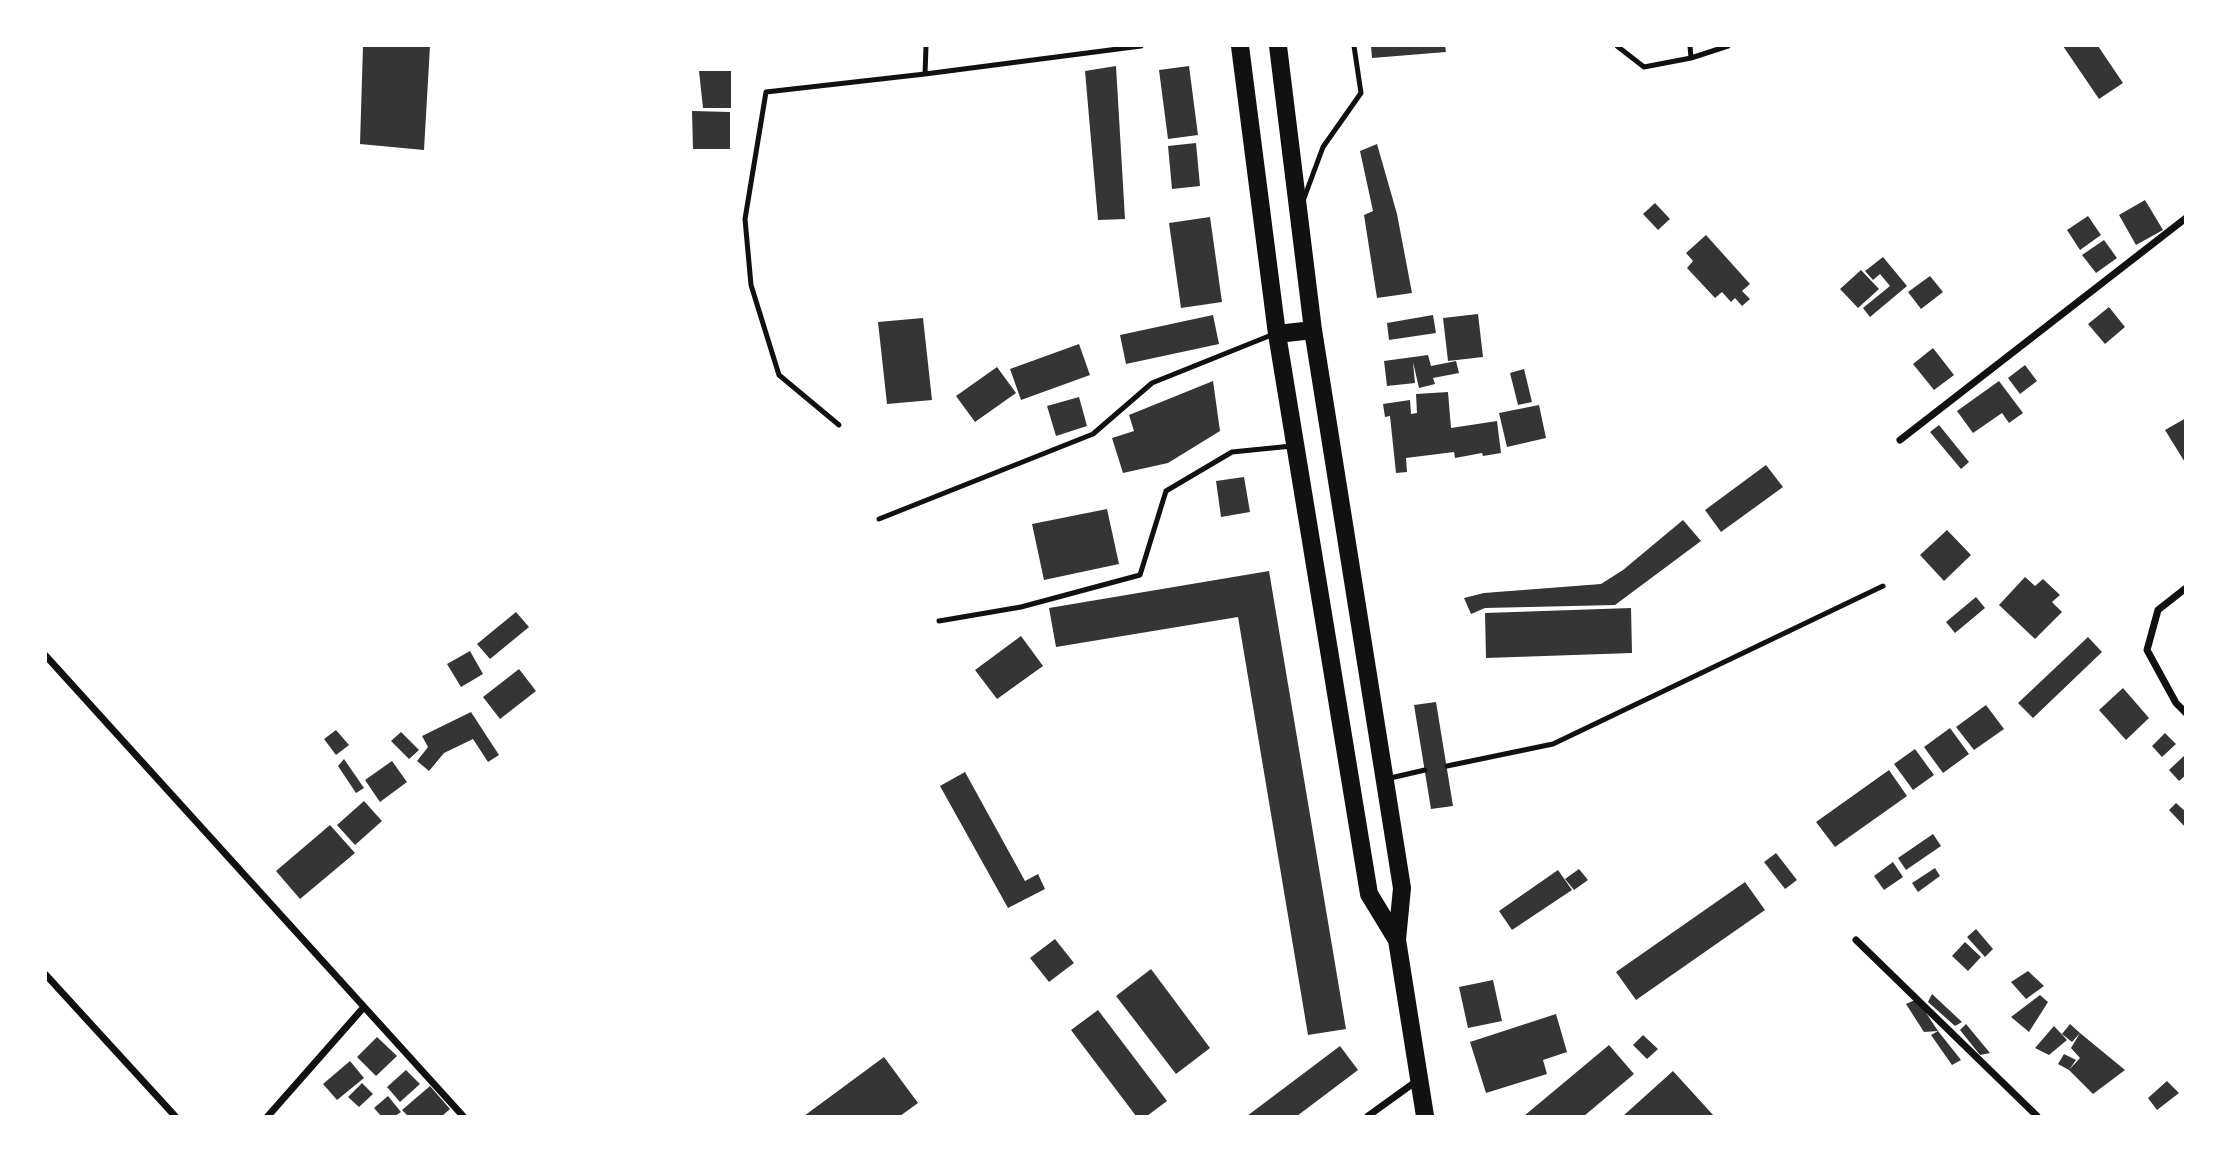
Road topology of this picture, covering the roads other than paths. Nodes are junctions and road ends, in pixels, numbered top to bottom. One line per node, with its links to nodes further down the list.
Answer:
1 (926, 46): 10 (lane)
2 (1141, 46): 10 (lane)
3 (1240, 46): 14 (highway)
4 (1278, 46): 11 (highway)
5 (1354, 46): 11 (lane)
6 (1617, 46): 9 (lane)
7 (1690, 46): 9 (lane)
8 (1728, 46): 9 (lane)
9 (1691, 58)
10 (925, 74): 15 (lane)
11 (1299, 214): 13 (highway)
12 (2186, 218): 16 (street)
13 (1313, 330): 14 (highway); 26 (highway)
14 (1277, 334): 17 (highway); 18 (lane)
15 (839, 425)
16 (1900, 440)
17 (1295, 445): 21 (lane); 27 (highway)
18 (879, 519)
19 (1883, 586): 24 (lane)
20 (2186, 588): 23 (street)
21 (939, 621)
22 (46, 656): 30 (street)
23 (2186, 713)
24 (1447, 766)
25 (1425, 771): 26 (lane)
26 (1383, 779): 27 (highway)
27 (1397, 940): 31 (highway)
28 (1856, 940): 37 (street)
29 (46, 975): 32 (street)
30 (363, 1007): 33 (street); 34 (street)
31 (1419, 1080): 35 (street); 36 (highway)
32 (175, 1116)
33 (268, 1116)
34 (463, 1116)
35 (1367, 1116)
36 (1425, 1116)
37 (2037, 1116)

